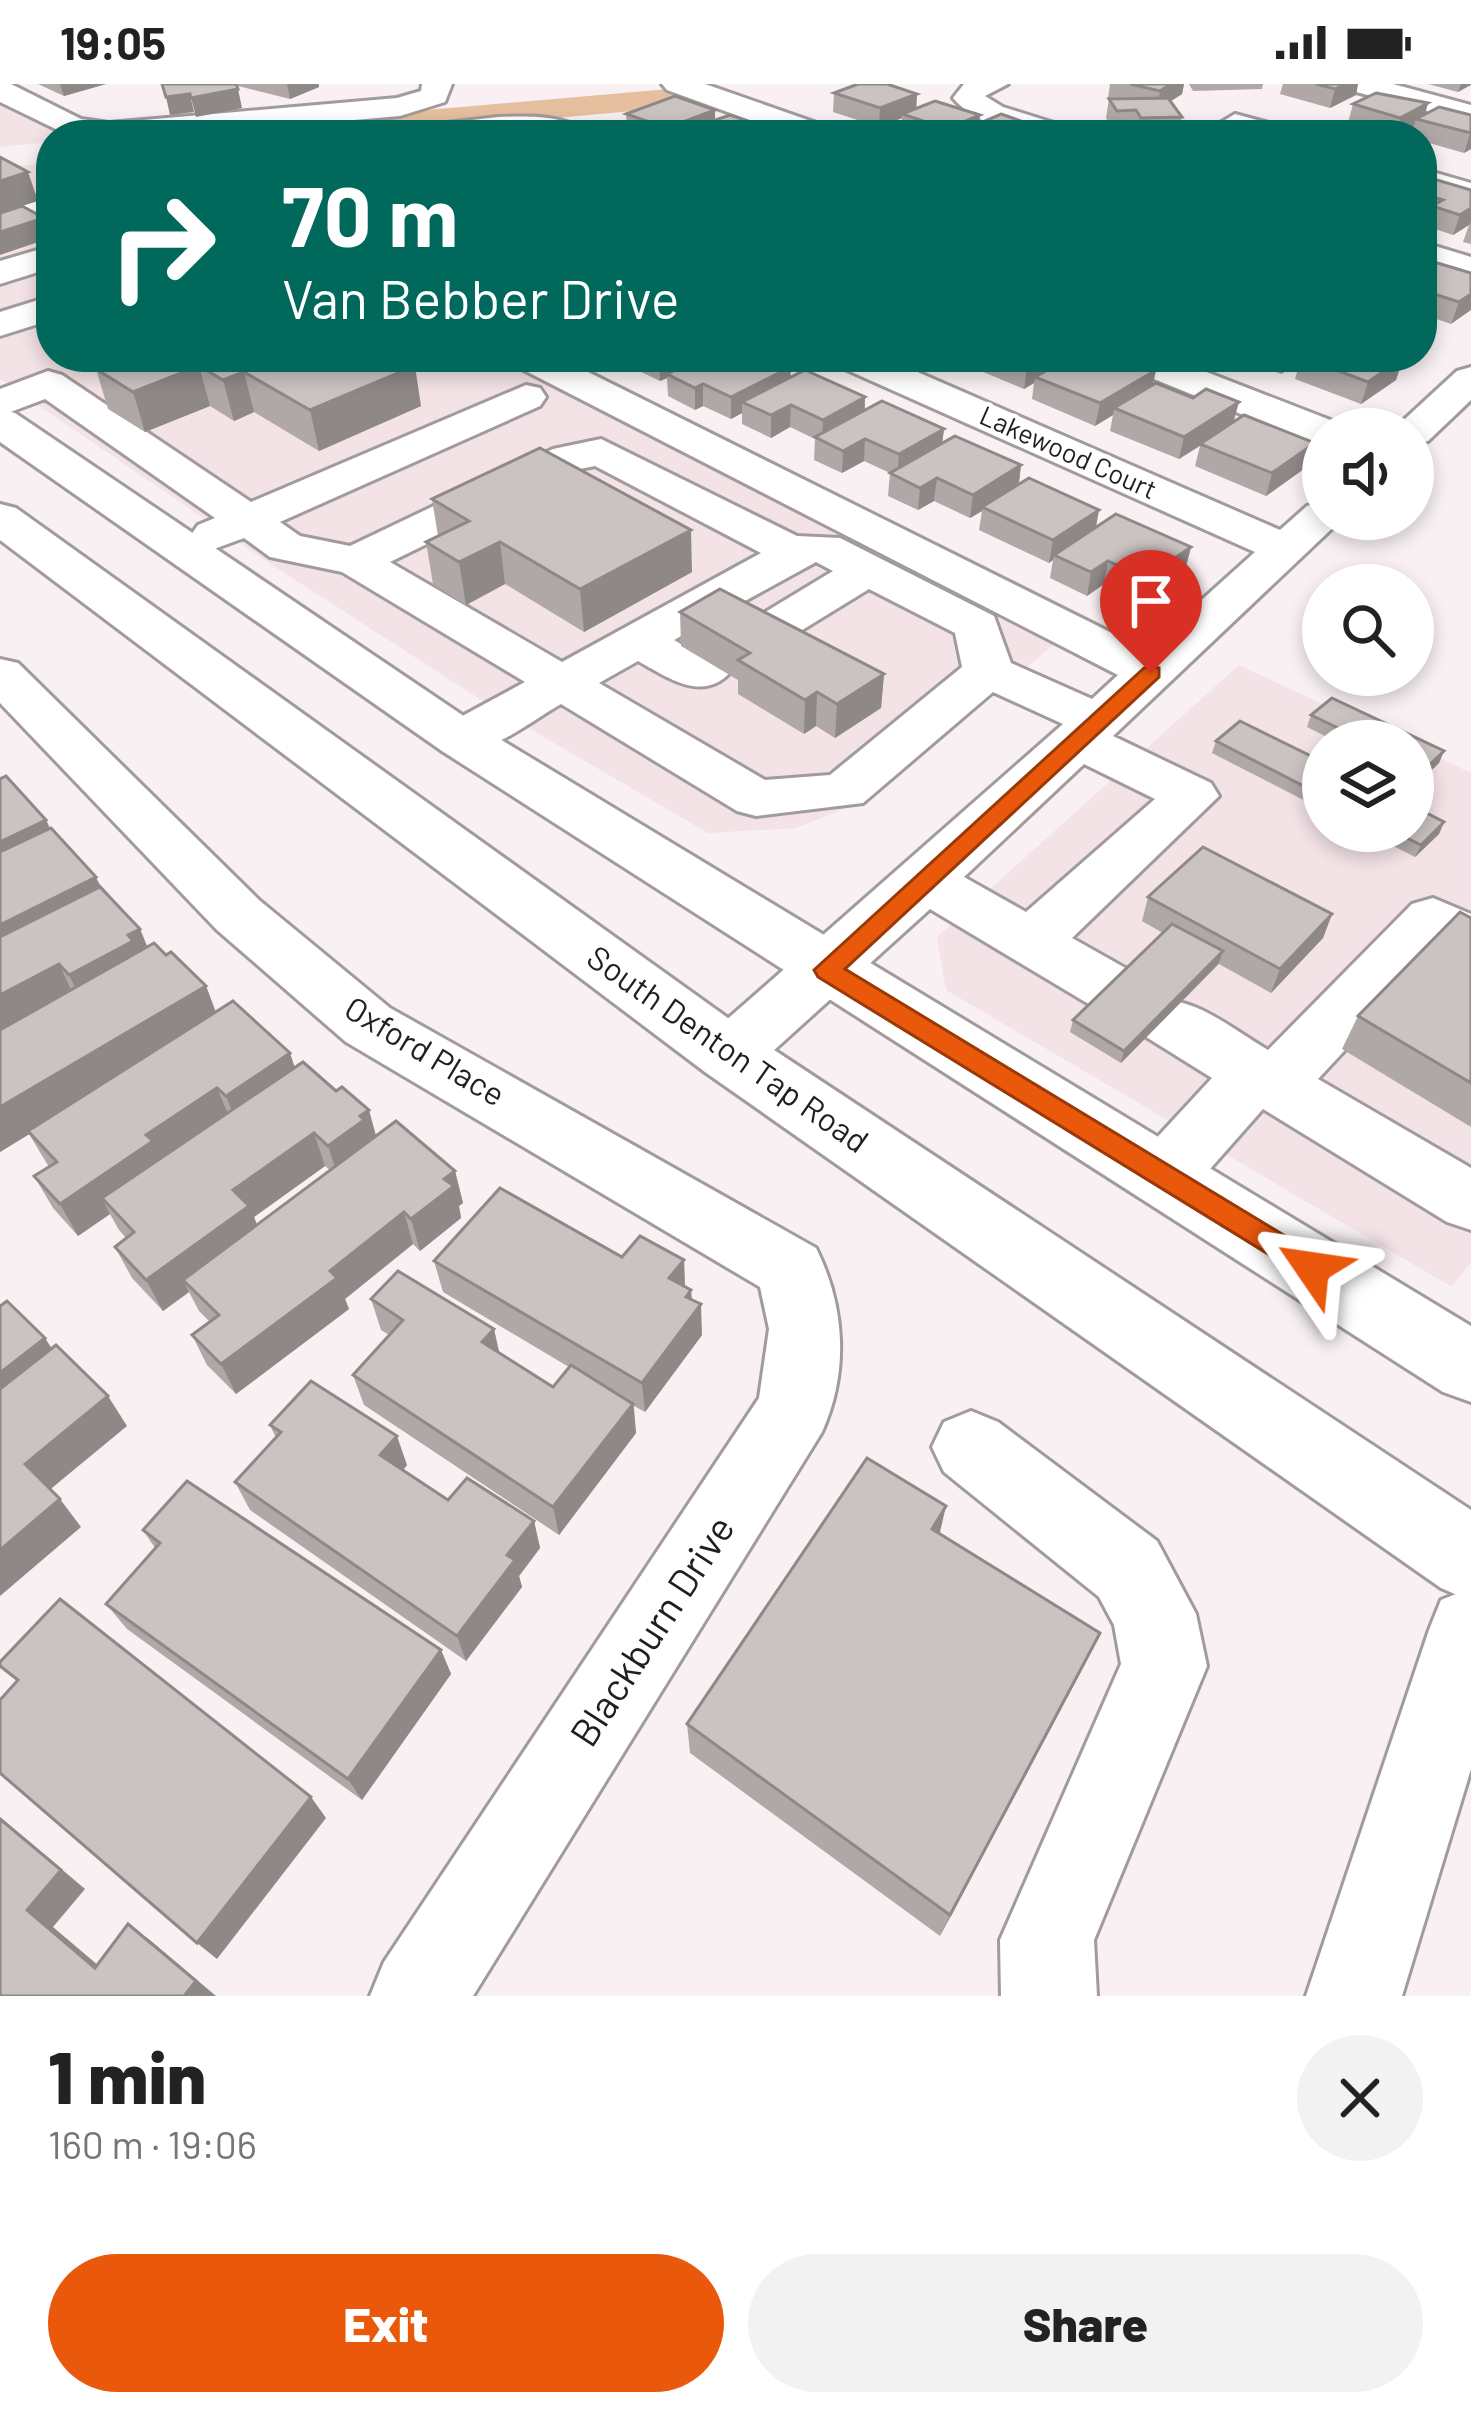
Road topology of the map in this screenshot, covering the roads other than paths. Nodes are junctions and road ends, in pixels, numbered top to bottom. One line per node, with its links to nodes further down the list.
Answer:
1 (437, 84): 8 (street)
2 (677, 84): 9 (street)
3 (992, 84): 10 (street)
4 (1359, 84): 6 (street)
5 (0, 90): 7 (street)
6 (1471, 115)
7 (59, 120)
8 (249, 120)
9 (778, 120)
10 (1013, 120)
11 (1437, 184): 12 (street)
12 (1471, 194)
13 (36, 207): 14 (street)
14 (0, 218)
15 (1437, 258): 17 (street)
16 (36, 261): 18 (street)
17 (1471, 269)
18 (0, 274)
19 (36, 312): 20 (street)
20 (0, 325)
21 (1460, 368): 26 (street)
22 (23, 371): 30 (street)
23 (889, 372): 31 (street, Lakewood Court)
24 (1171, 372): 28 (street)
25 (527, 377): 30 (street); 40 (street)
26 (1431, 408)
27 (0, 422): 33 (main road)
28 (1302, 424)
29 (0, 518): 37 (main road, South Denton Tap Road)
30 (245, 520): 33 (street); 35 (street)
31 (1302, 531)
32 (1302, 534): 40 (street)
33 (185, 549): 37 (main road); 44 (main road)
34 (794, 552): 35 (street); 36 (street); 38 (street)
35 (356, 561): 42 (street)
36 (867, 570): 38 (street); 39 (street)
37 (96, 589): 49 (main road, South Denton Tap Road)
38 (637, 640): 42 (street)
39 (988, 671): 42 (street); 43 (street)
40 (1151, 673): 43 (street)
41 (0, 674): 53 (street, Oxford Place)
42 (559, 684): 44 (street)
43 (1088, 730): 45 (street); 47 (street)
44 (461, 739): 48 (main road)
45 (925, 880): 47 (street); 48 (street)
46 (1471, 940): 50 (street)
47 (1030, 942): 50 (street)
48 (827, 970): 49 (street); 51 (main road)
49 (728, 1054): 56 (main road, South Denton Tap Road)
50 (1266, 1078): 51 (street); 52 (street)
51 (1163, 1176): 54 (main road)
52 (1471, 1202)
53 (791, 1269): 58 (street, Blackburn Drive)
54 (1471, 1367)
55 (971, 1447): 59 (street)
56 (1471, 1559)
57 (1471, 1630): 60 (street)
58 (438, 1988)
59 (1049, 1996)
60 (1354, 1996)

